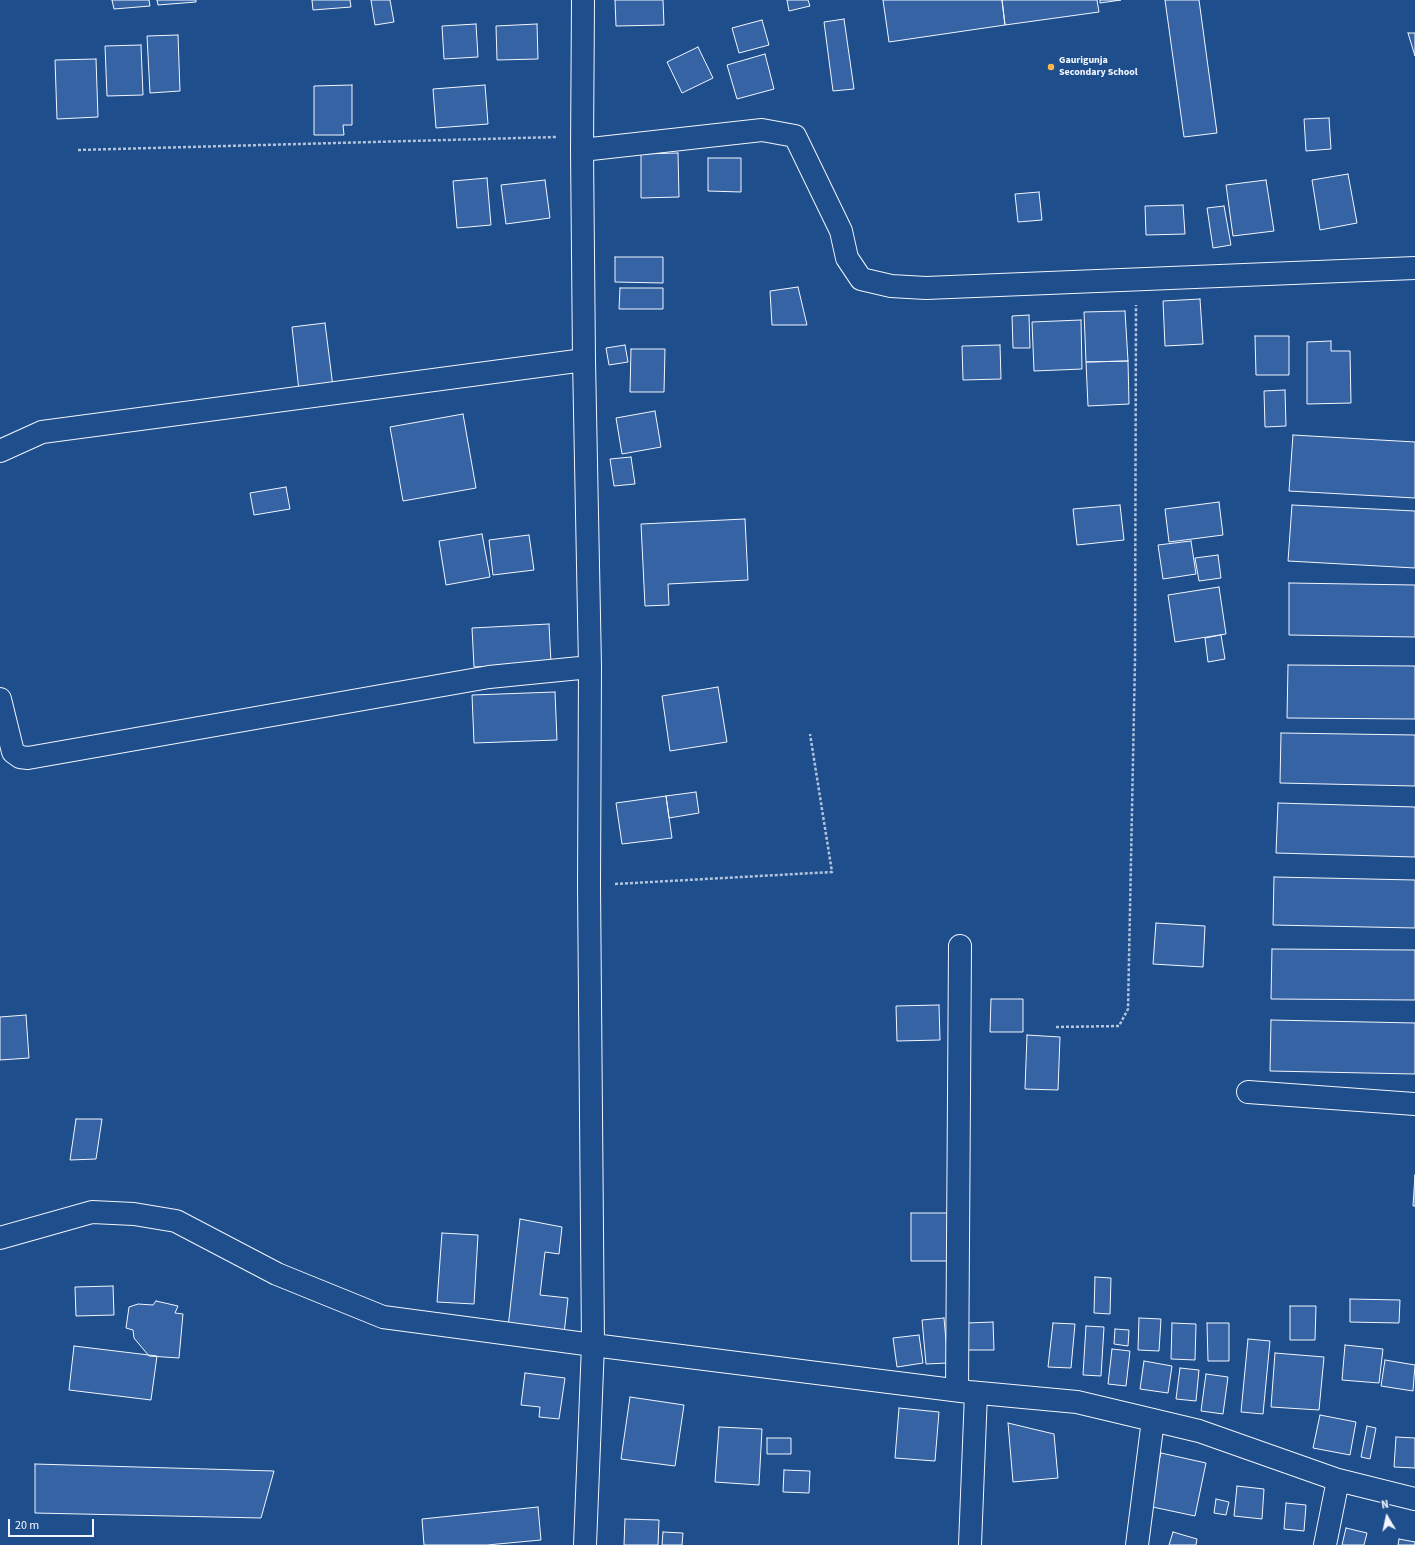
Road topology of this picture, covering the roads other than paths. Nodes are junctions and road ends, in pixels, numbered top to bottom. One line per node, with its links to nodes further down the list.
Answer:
1 (583, 0): 2 (street)
2 (582, 143): 3 (street); 4 (street)
3 (1415, 268)
4 (584, 360): 5 (street); 6 (street)
5 (0, 451)
6 (590, 667): 7 (street); 12 (street)
7 (0, 699)
8 (960, 946): 13 (street)
9 (1248, 1092): 10 (street)
10 (1415, 1104)
11 (0, 1238): 12 (street)
12 (593, 1345): 13 (street); 17 (street)
13 (967, 1392): 14 (street); 18 (street)
14 (1153, 1420): 15 (street); 19 (street)
15 (1338, 1480): 16 (street); 20 (street)
16 (1415, 1499)
17 (585, 1545)
18 (970, 1545)
19 (1137, 1545)
20 (1325, 1545)

